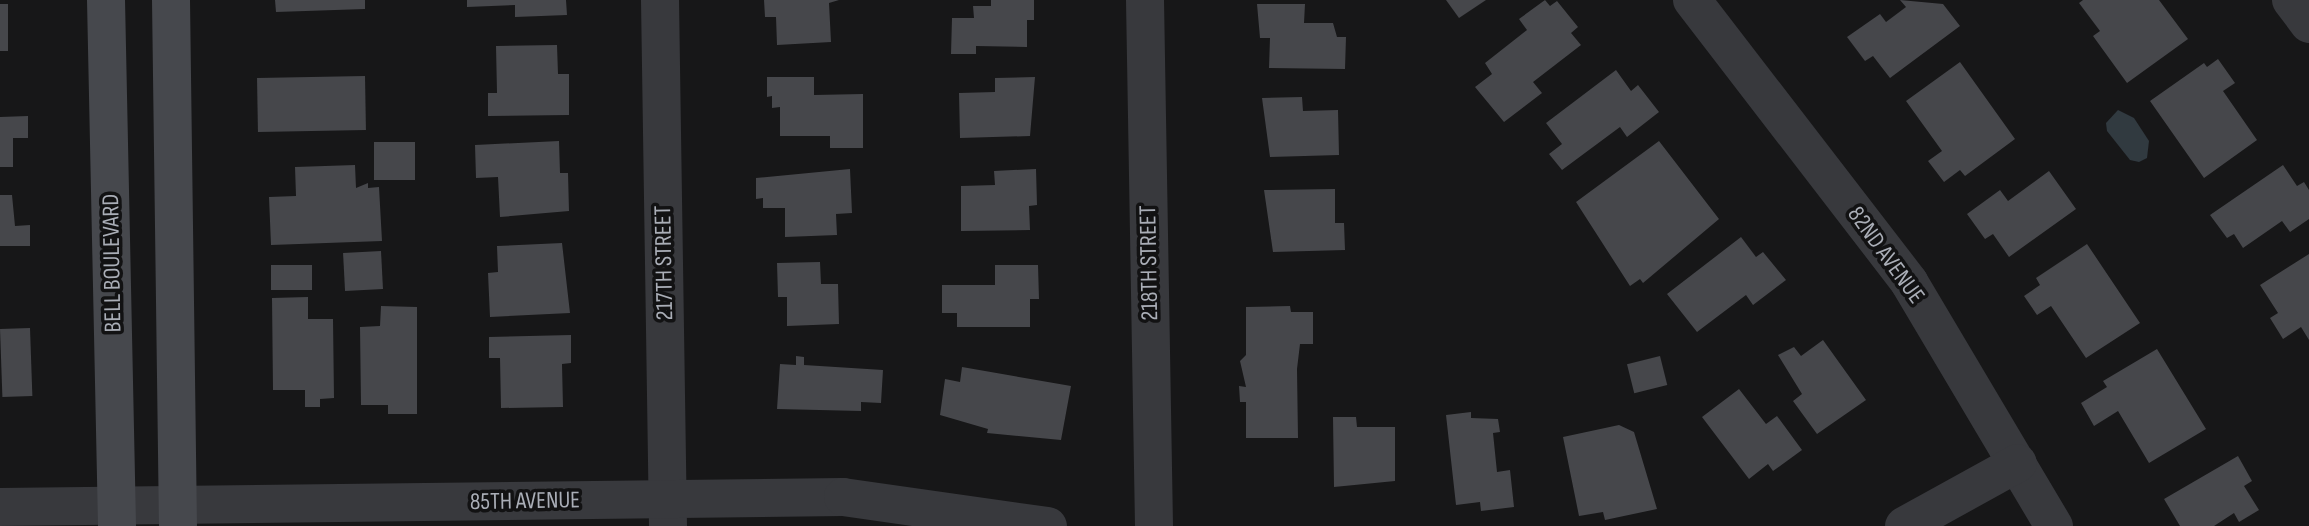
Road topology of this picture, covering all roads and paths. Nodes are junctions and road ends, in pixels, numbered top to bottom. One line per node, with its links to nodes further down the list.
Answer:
1 (106, 0): 11 (street, BELL BOULEVARD)
2 (171, 0): 12 (street)
3 (660, 0): 10 (street, 217TH STREET)
4 (1144, 0): 14 (street, 218TH STREET)
5 (1692, 0): 8 (street, 82ND AVENUE)
6 (2291, 0): 7 (street)
7 (2309, 24)
8 (2018, 463): 15 (street); 16 (street, 82ND AVENUE)
9 (0, 508): 11 (street, 85TH AVENUE)
10 (667, 512): 12 (street, 85TH AVENUE); 13 (street, 85TH AVENUE)
11 (117, 516): 12 (street, 85TH AVENUE)
12 (178, 516)
13 (1048, 526)
14 (1154, 526)
15 (1904, 526)
16 (2054, 526)

